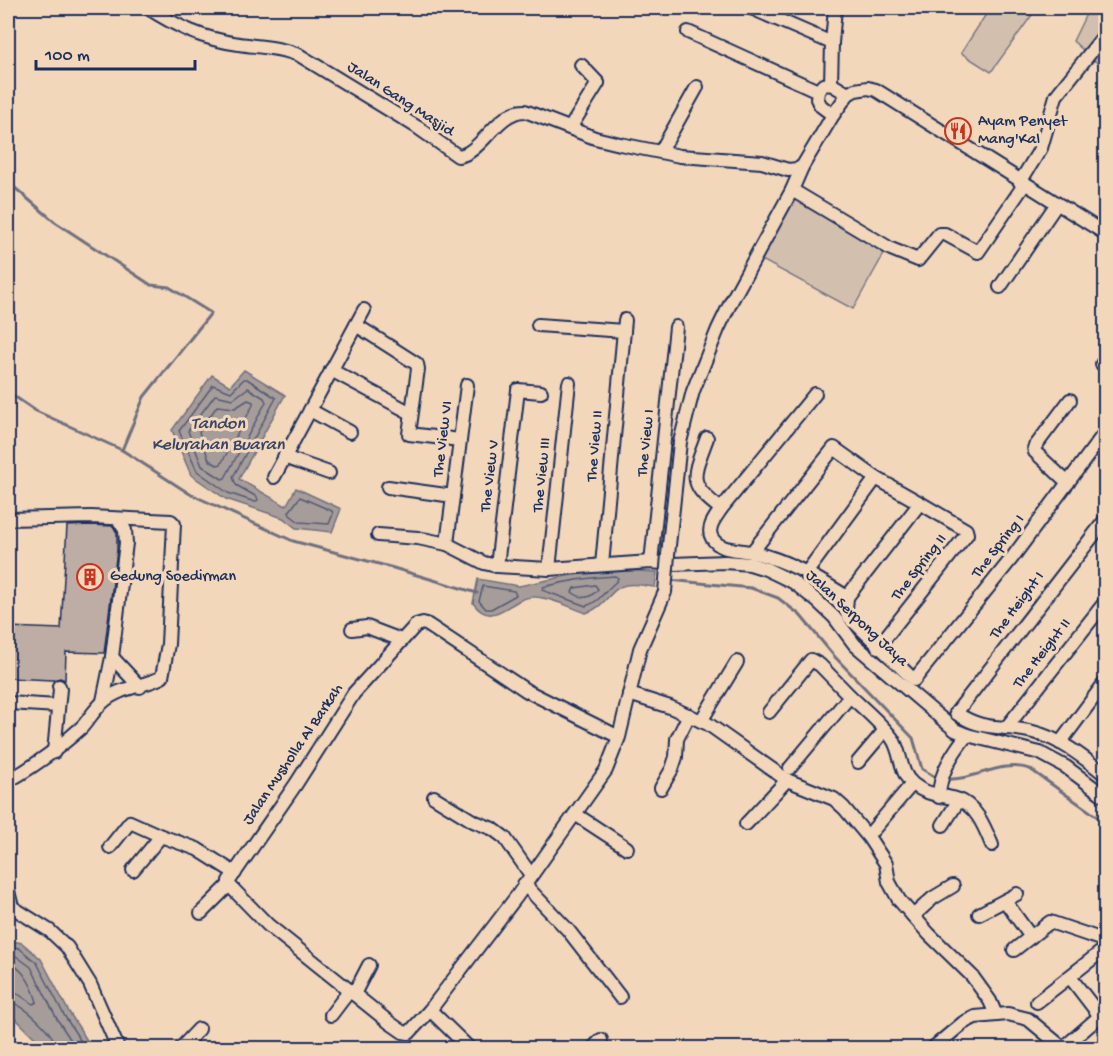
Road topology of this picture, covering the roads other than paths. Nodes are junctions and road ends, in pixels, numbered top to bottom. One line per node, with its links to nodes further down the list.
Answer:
1 (148, 8): 13 (street, Jalan Gang Masjid)
2 (751, 8): 6 (street)
3 (835, 8): 6 (street)
4 (688, 32): 10 (street)
5 (1106, 33): 16 (street)
6 (832, 43): 8 (street)
7 (581, 65): 13 (street)
8 (831, 84): 10 (street); 11 (street)
9 (697, 87): 14 (street)
10 (818, 91): 12 (street)
11 (848, 94): 12 (street); 16 (street)
12 (833, 115): 15 (street)
13 (570, 128): 14 (street, Jalan Gang Masjid)
14 (661, 151): 15 (street, Jalan Gang Masjid)
15 (802, 167): 17 (street)
16 (1022, 183): 17 (street); 18 (street)
17 (792, 190): 69 (street, bridge)
18 (1056, 205): 19 (street); 20 (street)
19 (1106, 234)
20 (1000, 287)
21 (364, 310): 22 (street)
22 (356, 325): 25 (street); 32 (street)
23 (538, 325): 53 (street, The View II)
24 (676, 327): 52 (street, The View I)
25 (331, 370): 31 (street); 32 (street)
26 (569, 383): 55 (street, The View III)
27 (467, 385): 36 (street, The View VI)
28 (541, 392): 54 (street, The View V)
29 (814, 394): 45 (street)
30 (1070, 400): 41 (street)
31 (310, 410): 34 (street); 37 (street)
32 (411, 413): 36 (street)
33 (1106, 430): 41 (street, The Spring I)
34 (350, 432)
35 (706, 438): 45 (street)
36 (460, 440): 43 (street, The View VI)
37 (284, 457): 38 (street); 39 (street)
38 (329, 473)
39 (274, 477)
40 (876, 478): 44 (street); 51 (street); 56 (street)
41 (1068, 483): 63 (street, The Spring I)
42 (388, 487): 43 (street, The View VI)
43 (453, 496): 50 (street, The View VI)
44 (920, 504): 58 (street); 63 (street, The Spring II)
45 (722, 509): 51 (street)
46 (8, 519): 47 (street)
47 (118, 519): 64 (street); 68 (street)
48 (1106, 519): 77 (street, The Height I)
49 (378, 535): 50 (street, Jalan Serpong Jaya)
50 (447, 544): 54 (street, Jalan Serpong Jaya)
51 (752, 552): 56 (street)
52 (651, 562): 53 (street, Jalan Serpong Jaya); 59 (street, Jalan Serpong Jaya)
53 (602, 565): 55 (street, Jalan Serpong Jaya)
54 (497, 566): 55 (street, Jalan Serpong Jaya)
55 (549, 569)
56 (807, 572): 57 (street)
57 (829, 586): 58 (street); 59 (street)
58 (848, 597): 63 (street)
59 (817, 601): 79 (street, Jalan Serpong Jaya)
60 (1106, 601): 77 (street, The Height II)
61 (352, 629): 62 (street)
62 (401, 640): 80 (street, Jalan Musholla Al Barkah); 104 (street, Jalan Musholla Al Barkah)
63 (878, 647)
64 (112, 657): 68 (street); 71 (street)
65 (736, 662): 76 (street)
66 (1103, 685): 81 (street)
67 (59, 686): 73 (street)
68 (140, 687): 71 (street)
69 (629, 693): 75 (street); 80 (street)
70 (850, 696): 74 (street); 78 (street); 87 (street)
71 (103, 701): 82 (street)
72 (8, 703): 73 (street)
73 (58, 706): 82 (street)
74 (769, 712)
75 (689, 715): 76 (street); 90 (street)
76 (701, 721): 87 (street)
77 (1006, 728): 81 (street)
78 (885, 730): 84 (street); 89 (street)
79 (967, 735): 86 (street, Jalan Serpong Jaya); 91 (street)
80 (619, 737): 95 (street)
81 (1060, 743): 83 (street)
82 (54, 752): 88 (street)
83 (1083, 758): 85 (street); 86 (street)
84 (858, 762)
85 (1104, 771)
86 (1072, 772): 93 (street, Jalan Serpong Jaya)
87 (788, 774): 96 (street); 113 (street)
88 (8, 782)
89 (912, 784): 91 (street); 98 (street)
90 (661, 788)
91 (939, 793): 94 (street)
92 (434, 797): 105 (street)
93 (1106, 797)
94 (958, 800): 97 (street); 100 (street)
95 (575, 814): 102 (street); 105 (street)
96 (746, 824)
97 (943, 825)
98 (873, 830)
99 (161, 836): 101 (street); 103 (street); 104 (street)
100 (992, 845)
101 (110, 847)
102 (627, 848)
103 (133, 870)
104 (232, 879): 111 (street, Jalan Musholla Al Barkah); 120 (street)
105 (528, 880): 121 (street); 123 (street)
106 (953, 886): 113 (street)
107 (8, 891): 110 (street)
108 (1017, 894): 109 (street)
109 (1005, 901): 112 (street); 114 (street)
110 (10, 905): 128 (street)
111 (201, 913)
112 (980, 914)
113 (913, 916): 125 (street)
114 (1031, 937): 115 (street); 117 (street)
115 (1106, 941)
116 (1106, 948): 119 (street)
117 (1014, 950)
118 (369, 965): 120 (street)
119 (1071, 977): 122 (street); 127 (street)
120 (352, 992): 123 (street); 124 (street)
121 (620, 997)
122 (1037, 1002)
123 (430, 1010): 130 (street)
124 (331, 1015)
125 (996, 1015): 127 (street); 131 (street)
126 (199, 1029): 129 (street)
127 (1066, 1046)
128 (118, 1048)
129 (181, 1048)
130 (469, 1048)
131 (933, 1048)

